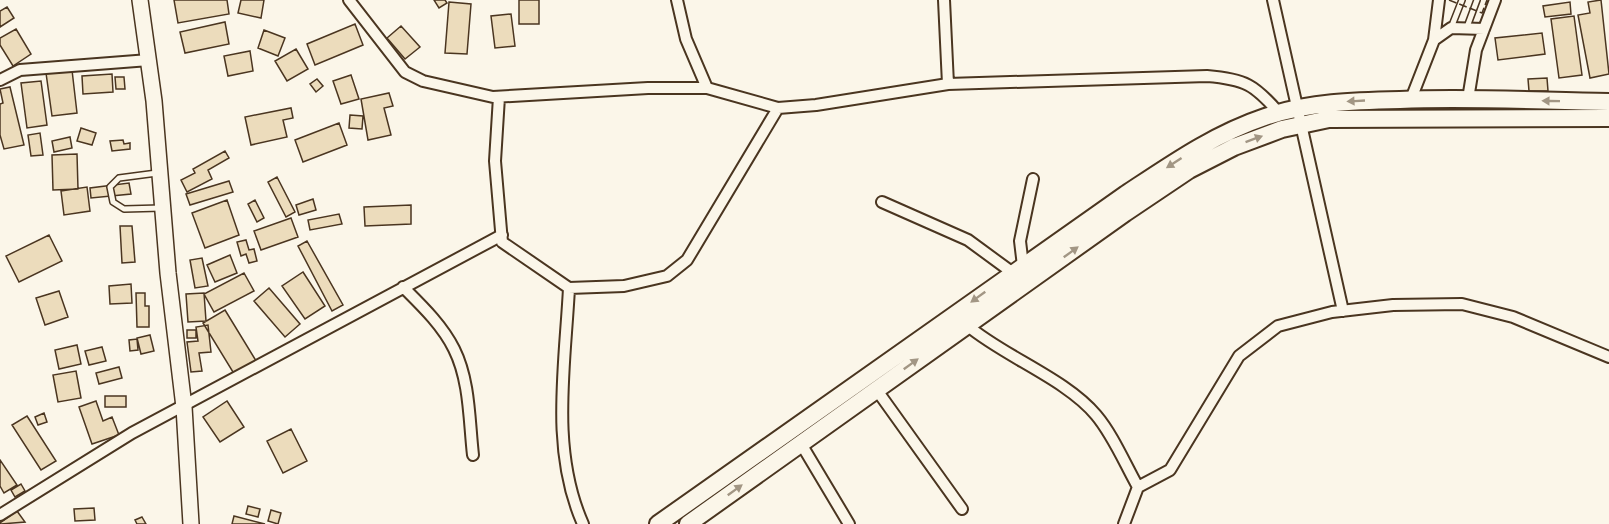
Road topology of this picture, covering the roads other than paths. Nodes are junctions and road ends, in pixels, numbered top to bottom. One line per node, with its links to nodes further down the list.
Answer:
1 (141, 0): 14 (main road)
2 (349, 0): 18 (street)
3 (677, 0): 17 (street)
4 (944, 0): 16 (street)
5 (1273, 0): 24 (street)
6 (1439, 0): 13 (street)
7 (1462, 0): 11 (lane)
8 (1477, 0): 10 (lane)
9 (1496, 0): 12 (street)
10 (1467, 27): 11 (street); 12 (street)
11 (1452, 28): 13 (street)
12 (1484, 29): 20 (street)
13 (1434, 40): 19 (street)
14 (149, 60): 15 (street); 26 (main road)
15 (0, 80)
16 (948, 84): 22 (street); 23 (street)
17 (707, 88): 18 (street); 22 (street)
18 (499, 97): 30 (street)
19 (1411, 99): 20 (main road); 24 (main road, one-way to 24)
20 (1468, 99): 21 (main road, one-way to 20)
21 (1609, 102)
22 (778, 108): 33 (street)
23 (1279, 113): 24 (main road); 31 (main road, one-way to 31)
24 (1300, 116): 25 (main road); 34 (street); 35 (main road, one-way to 24)
25 (1609, 118)
26 (160, 173): 29 (main road); 29 (lane)
27 (1033, 179): 31 (street)
28 (882, 202): 31 (street)
29 (163, 208): 38 (main road)
30 (502, 235): 32 (street); 33 (street)
31 (1018, 269): 46 (main road, one-way to 46)
32 (404, 287): 38 (street); 40 (street)
33 (569, 288): 45 (street)
34 (1343, 310): 36 (street); 41 (street)
35 (968, 326): 37 (main road, one-way to 35); 41 (street)
36 (1609, 357)
37 (876, 389): 39 (main road); 42 (street)
38 (184, 407): 43 (street); 44 (main road)
39 (800, 442): 47 (main road, one-way to 39); 48 (street)
40 (472, 455)
41 (1138, 487): 49 (street)
42 (962, 509)
43 (0, 514)
44 (191, 524)
45 (583, 524)
46 (658, 524)
47 (688, 524)
48 (849, 524)
49 (1124, 524)

